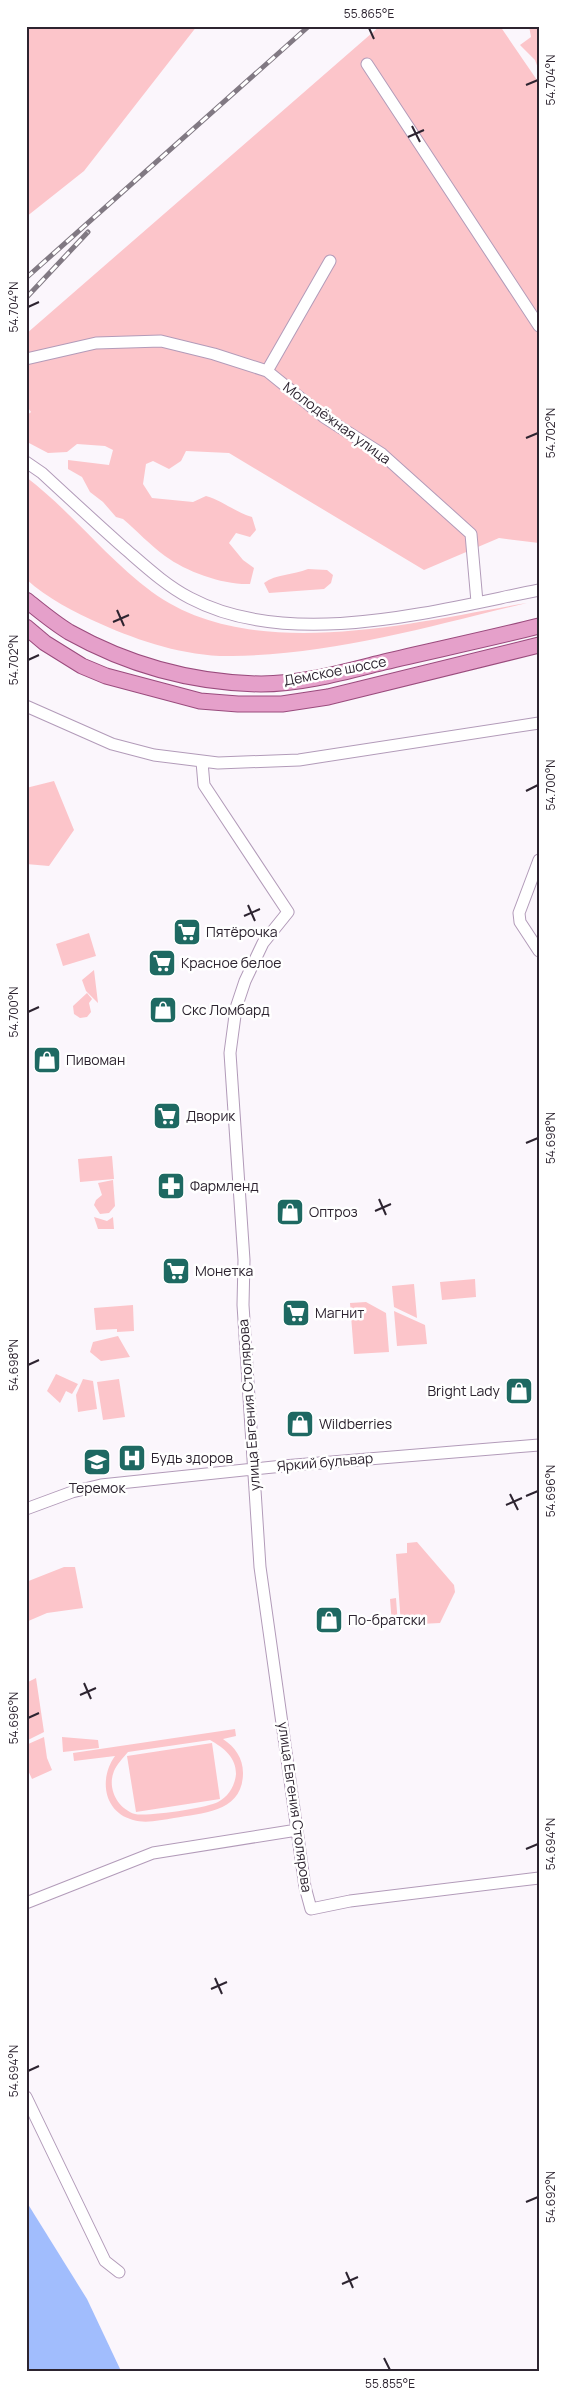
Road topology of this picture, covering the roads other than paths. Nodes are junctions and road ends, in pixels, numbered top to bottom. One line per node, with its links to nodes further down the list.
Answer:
1 (367, 64): 3 (street)
2 (330, 261): 5 (street)
3 (539, 326)
4 (26, 359): 5 (street, Молодёжная улица)
5 (267, 371): 9 (street, Молодёжная улица)
6 (26, 462): 9 (street)
7 (539, 590): 9 (street)
8 (26, 600): 10 (main road, Демское шоссе)
9 (477, 602)
10 (539, 626)
11 (26, 627): 12 (main road, Демское шоссе)
12 (539, 645)
13 (26, 706): 15 (street)
14 (539, 723): 15 (street)
15 (202, 762): 19 (street, улица Евгения Столярова)
16 (539, 860): 17 (street)
17 (539, 951)
18 (539, 1445): 19 (street, Яркий бульвар)
19 (254, 1469): 20 (street, Яркий бульвар); 21 (street, улица Евгения Столярова)
20 (26, 1509)
21 (297, 1830): 22 (street, улица Евгения Столярова); 23 (street)
22 (539, 1878)
23 (26, 1903)
24 (26, 2097): 25 (street)
25 (119, 2272)

